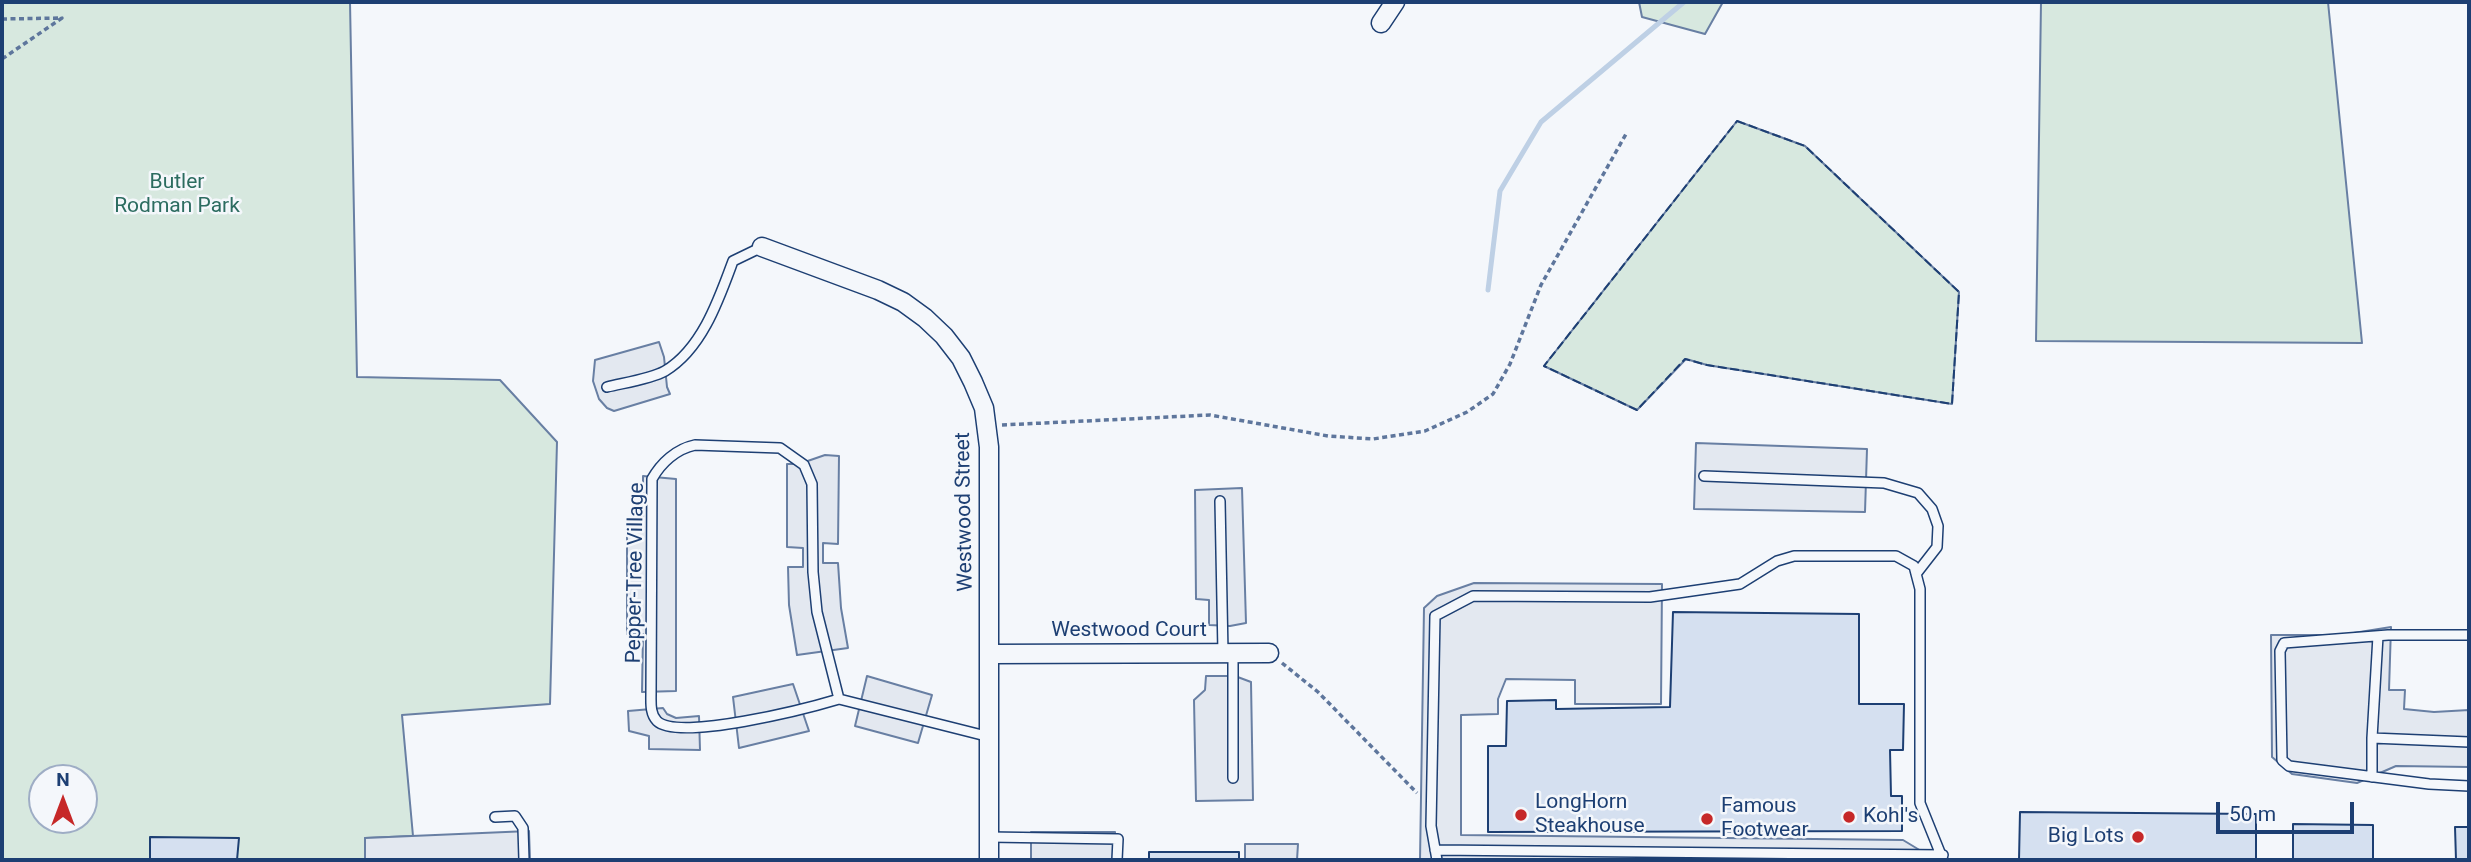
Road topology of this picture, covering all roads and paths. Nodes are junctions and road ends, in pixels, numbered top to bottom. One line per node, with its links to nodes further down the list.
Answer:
1 (1395, 2): 3 (street)
2 (2, 19): 4 (path)
3 (1381, 23)
4 (2, 59)
5 (1626, 134): 8 (path)
6 (762, 247): 7 (lane); 8 (street, Westwood Street)
7 (607, 387)
8 (986, 426): 16 (street, Westwood Street)
9 (1704, 476): 11 (lane)
10 (1220, 502): 14 (lane)
11 (1916, 574): 24 (lane); 29 (lane)
12 (2469, 635): 13 (lane)
13 (2378, 636): 19 (lane); 21 (lane)
14 (1228, 653): 15 (street, Westwood Court); 16 (street, Westwood Court); 22 (lane)
15 (1269, 653): 24 (path)
16 (990, 654): 18 (street, Westwood Street)
17 (839, 699): 17 (lane, Pepper-Tree Village); 18 (lane, Pepper-Tree Village)
18 (990, 737): 26 (street, Westwood Street)
19 (2372, 738): 20 (lane); 21 (lane)
20 (2469, 742)
21 (2372, 777): 23 (lane)
22 (1233, 778)
23 (2469, 786)
24 (1431, 808): 27 (lane)
25 (495, 817): 30 (lane)
26 (989, 837): 31 (street, Westwood Street); 32 (lane)
27 (1435, 850): 28 (lane); 33 (lane)
28 (1694, 856): 29 (lane)
29 (1943, 858)
30 (524, 860)
31 (989, 860)
32 (1117, 860)
33 (1437, 860)

